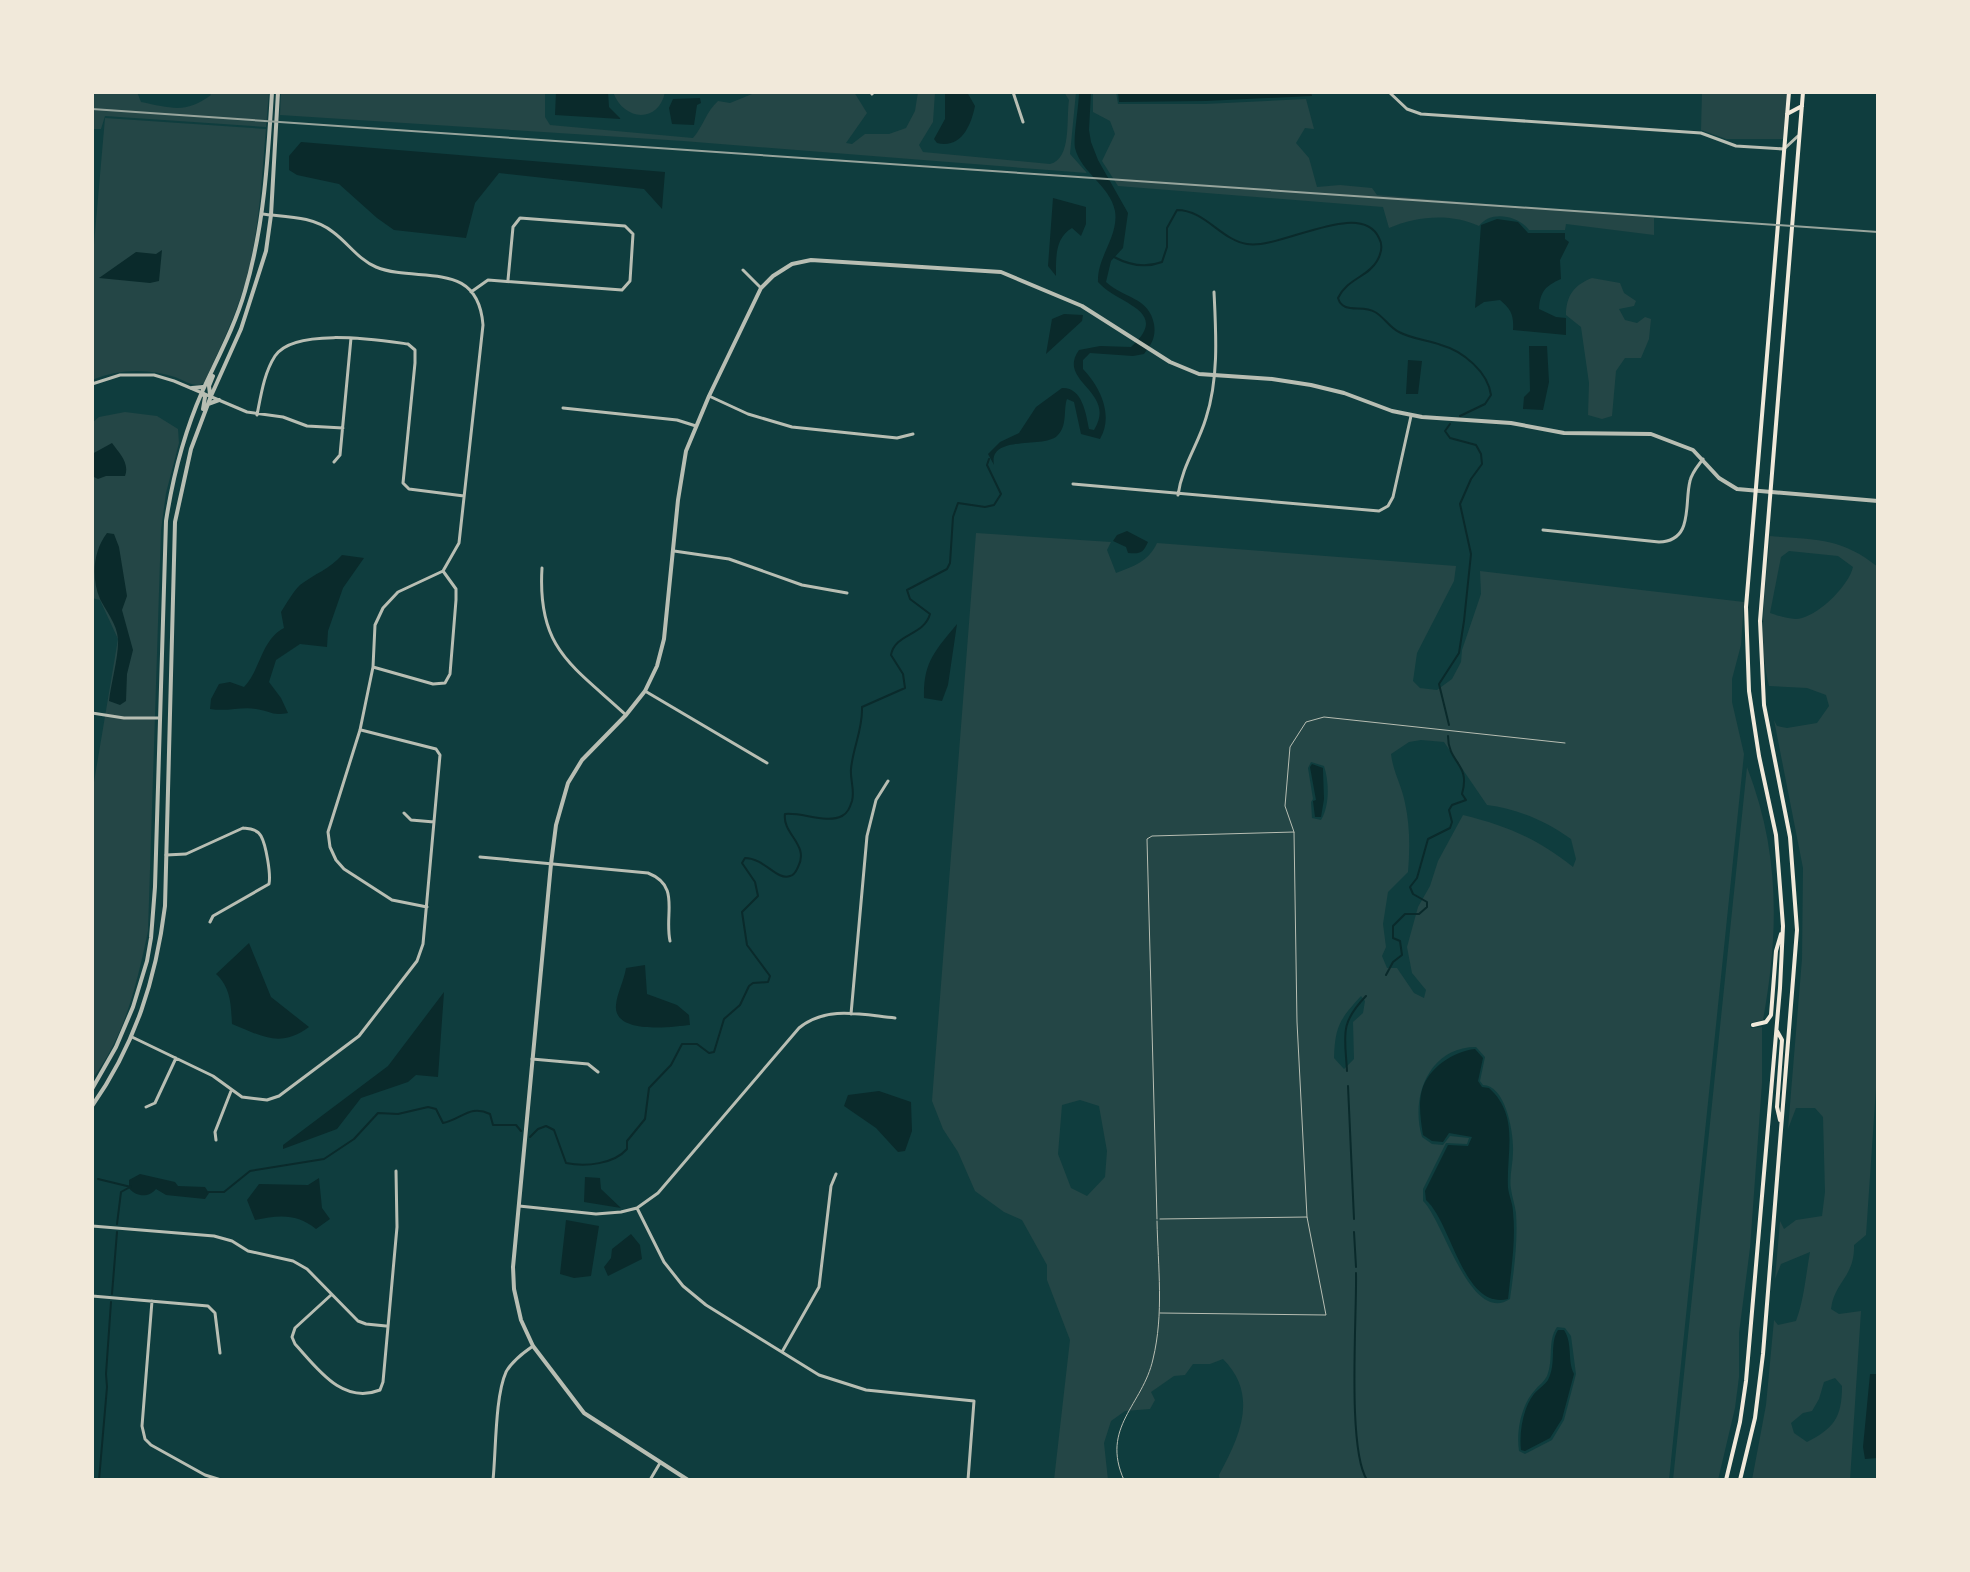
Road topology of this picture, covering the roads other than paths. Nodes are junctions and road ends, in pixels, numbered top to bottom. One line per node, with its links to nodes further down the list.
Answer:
1 (272, 92): 12 (street)
2 (278, 92): 13 (street)
3 (1013, 92): 9 (street)
4 (1389, 92): 11 (street)
5 (1789, 92): 8 (main road)
6 (1803, 93): 7 (main road)
7 (1802, 106): 8 (main road); 10 (main road)
8 (1787, 114): 11 (main road)
9 (1023, 122)
10 (1800, 134): 11 (street); 42 (main road)
11 (1784, 149): 41 (main road)
12 (261, 214): 13 (street); 20 (street)
13 (271, 215): 17 (street); 24 (street)
14 (743, 270): 16 (street)
15 (508, 280): 15 (street); 17 (street)
16 (761, 288): 21 (street); 27 (street)
17 (471, 292): 44 (street)
18 (1214, 292): 21 (street)
19 (351, 338): 32 (street); 35 (street); 44 (street)
20 (227, 339): 22 (street); 26 (street)
21 (1213, 377): 33 (street); 43 (street)
22 (207, 382): 25 (street); 26 (street)
23 (92, 384): 25 (street)
24 (215, 387): 26 (street); 28 (street)
25 (192, 388): 26 (street); 29 (street)
26 (207, 394): 28 (street); 29 (street); 30 (street); 37 (street)
27 (709, 396): 34 (street); 36 (street)
28 (219, 400): 30 (street); 32 (street)
29 (198, 403): 55 (street)
30 (207, 406): 37 (street)
31 (563, 408): 34 (street)
32 (257, 415): 35 (street)
33 (1411, 416): 38 (street); 43 (street)
34 (696, 426): 47 (street)
35 (343, 428): 39 (street)
36 (913, 434)
37 (191, 449): 56 (street)
38 (1703, 459): 41 (street); 46 (street)
39 (334, 462)
40 (1073, 484): 43 (street)
41 (1755, 492): 42 (street); 70 (main road)
42 (1769, 493): 45 (street); 85 (main road)
43 (1178, 495)
44 (465, 496): 49 (street)
45 (1878, 501)
46 (1543, 530)
47 (674, 551): 50 (street); 52 (street)
48 (542, 568): 54 (street)
49 (443, 571): 51 (street); 51 (street)
50 (847, 593)
51 (373, 667): 57 (street)
52 (645, 691): 54 (street); 59 (street)
53 (92, 713): 55 (street)
54 (626, 715): 67 (street)
55 (159, 718): 56 (street); 64 (street)
56 (169, 718): 65 (street)
57 (360, 730): 62 (street); 68 (street)
58 (1565, 743): 63 (lane)
59 (767, 763)
60 (888, 781): 72 (street)
61 (404, 813): 62 (street)
62 (434, 822): 68 (street)
63 (1294, 832): 91 (lane); 92 (lane)
64 (156, 855): 65 (street); 76 (street)
65 (166, 855): 69 (street); 77 (street)
66 (480, 857): 67 (street)
67 (551, 864): 71 (street); 79 (street)
68 (427, 907): 82 (street)
69 (210, 922)
70 (1783, 928): 74 (main road); 75 (main road)
71 (670, 941)
72 (851, 1014): 73 (street); 90 (street)
73 (895, 1018)
74 (1753, 1025)
75 (1776, 1031): 85 (main road); 111 (main road)
76 (123, 1034): 77 (street); 81 (street)
77 (132, 1037): 78 (street); 83 (street)
78 (176, 1058): 82 (street); 84 (street)
79 (532, 1059): 80 (street); 89 (street)
80 (598, 1072)
81 (92, 1089)
82 (231, 1091): 86 (street)
83 (92, 1106)
84 (146, 1107)
85 (1781, 1127): 112 (main road)
86 (216, 1140)
87 (396, 1171): 98 (street)
88 (836, 1174): 100 (street)
89 (519, 1206): 90 (street); 99 (street)
90 (637, 1208): 100 (street)
91 (1307, 1217): 92 (lane); 97 (lane)
92 (1157, 1219): 97 (lane)
93 (92, 1226): 94 (street)
94 (331, 1295): 98 (street); 98 (street)
95 (92, 1296): 96 (street)
96 (152, 1301): 101 (street); 103 (street)
97 (1160, 1313): 110 (lane)
98 (388, 1326)
99 (533, 1346): 102 (street); 106 (street)
100 (782, 1352): 109 (street)
101 (220, 1353)
102 (660, 1463): 107 (street); 108 (street)
103 (221, 1480)
104 (275, 1480): 105 (street)
105 (308, 1480)
106 (493, 1480)
107 (650, 1480)
108 (688, 1480)
109 (968, 1480)
110 (1124, 1480)
111 (1726, 1480)
112 (1740, 1480)

